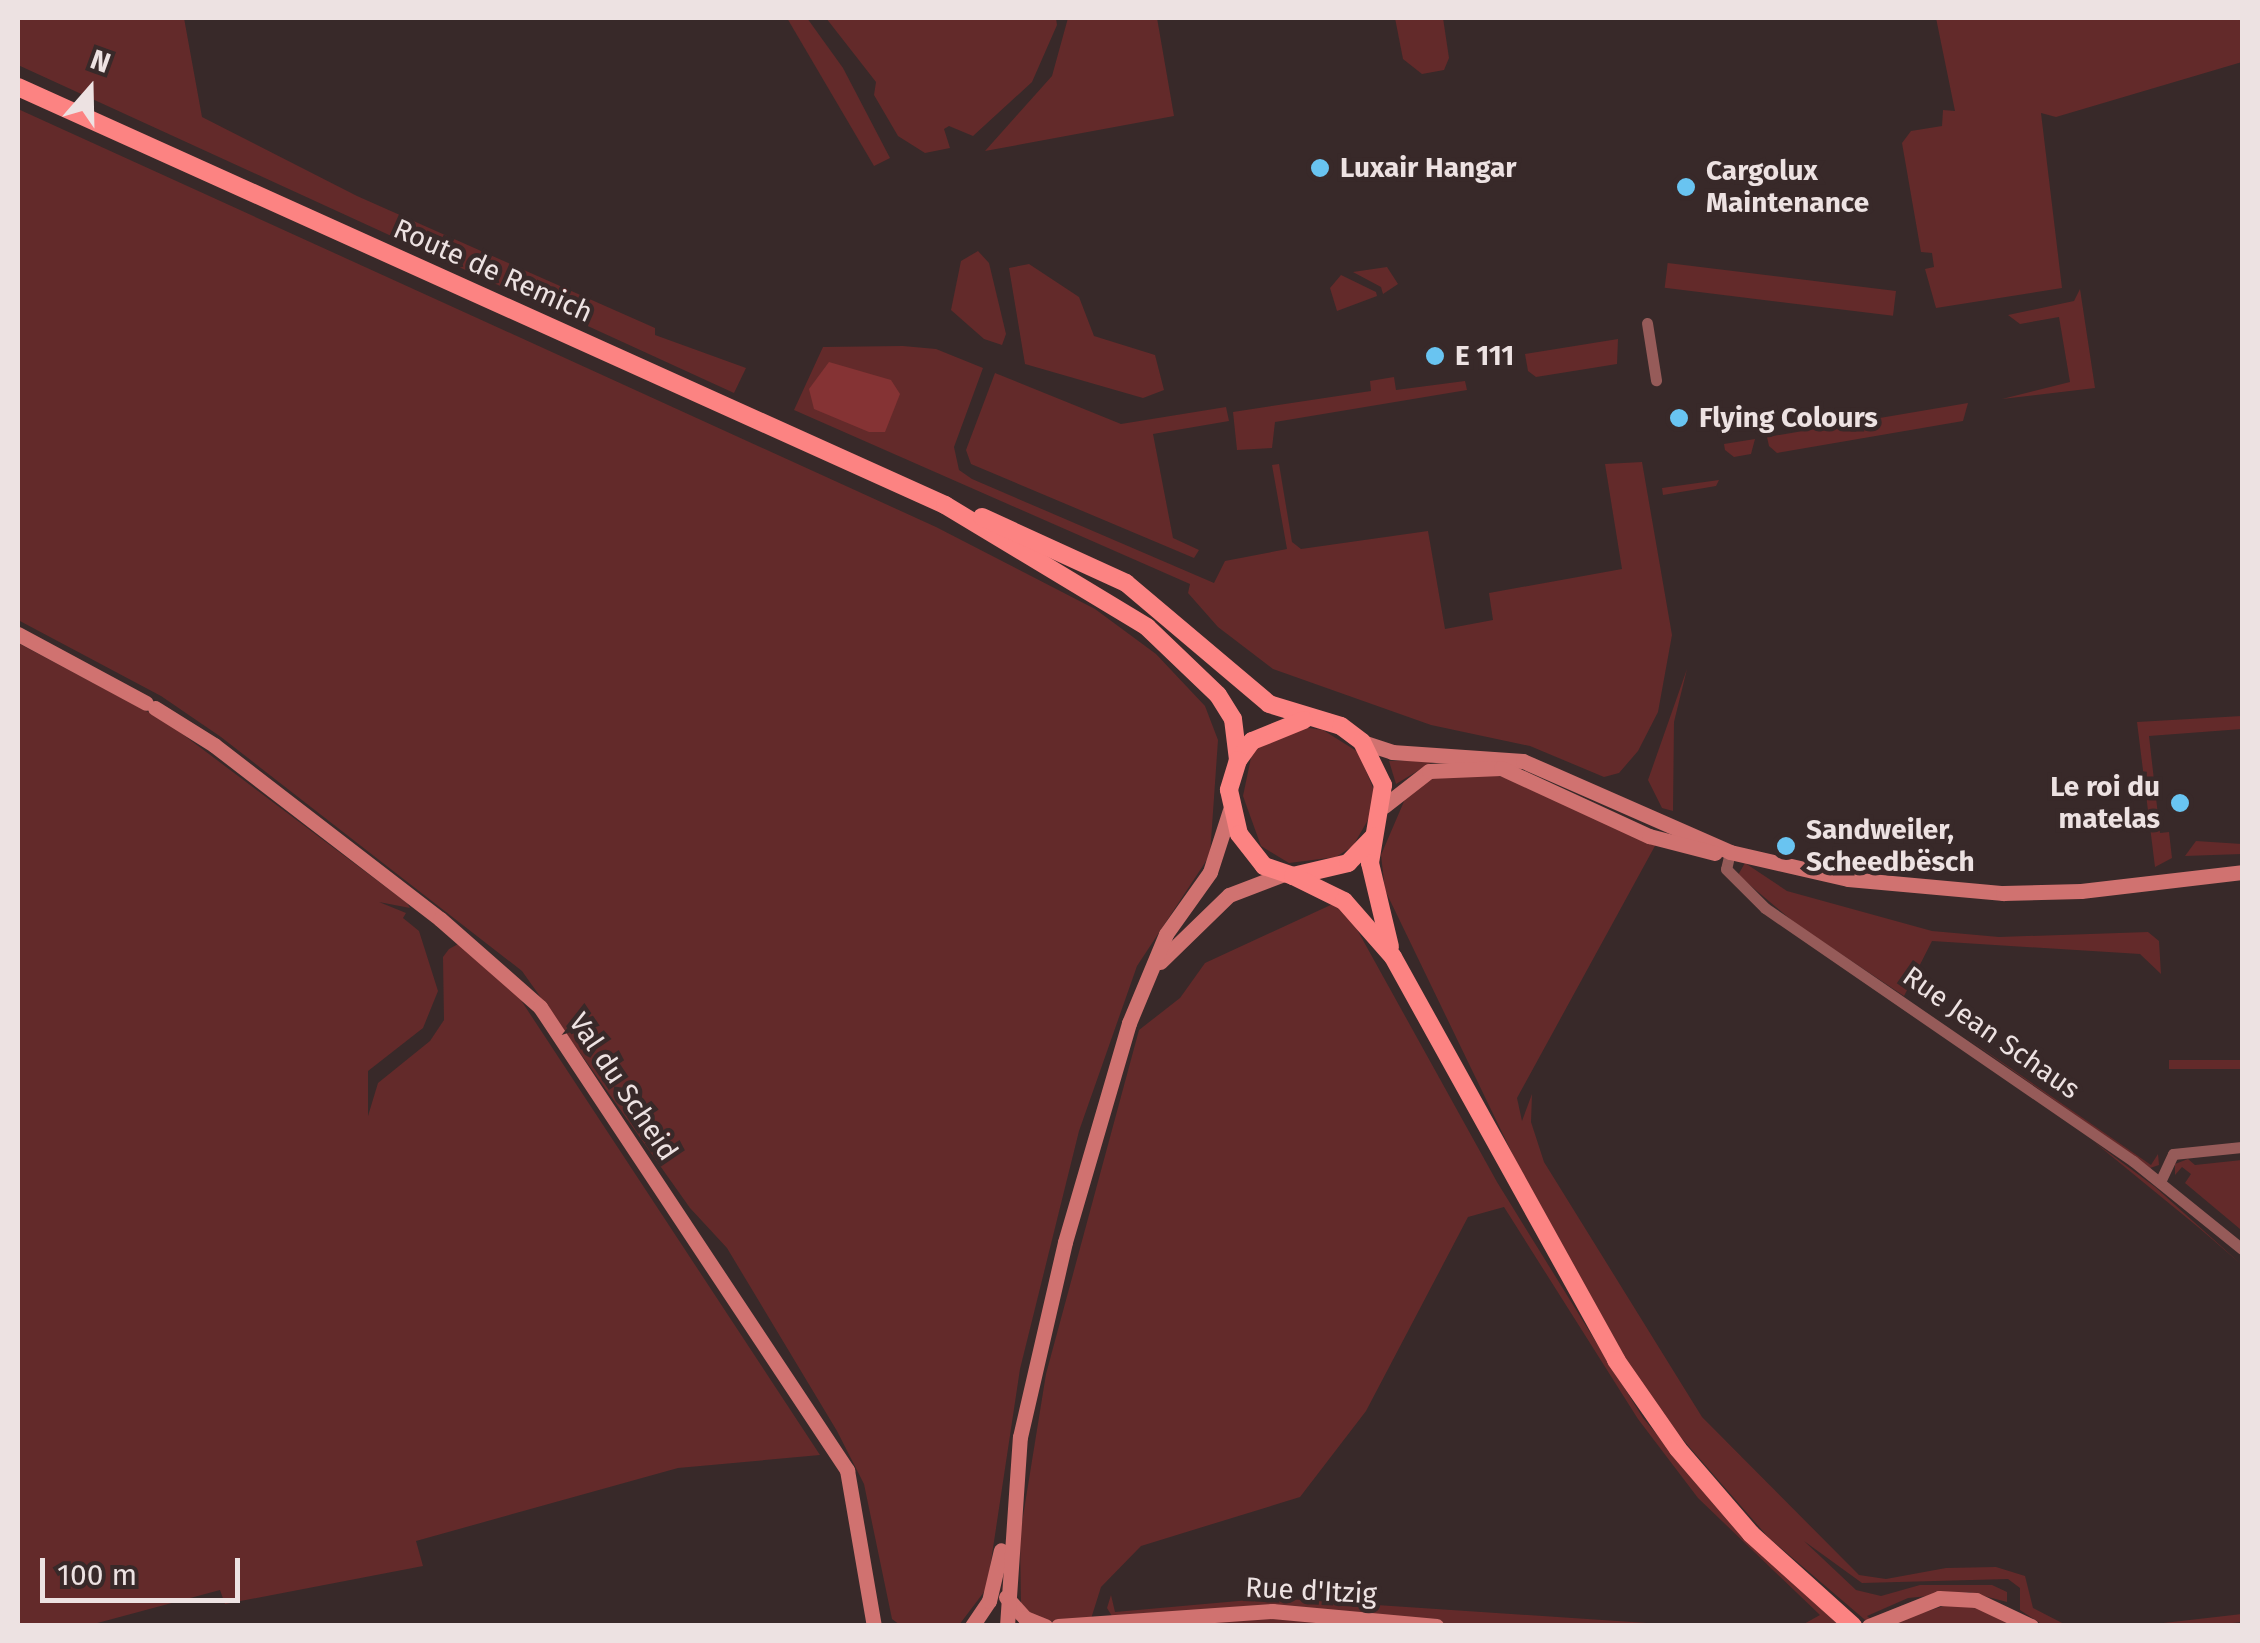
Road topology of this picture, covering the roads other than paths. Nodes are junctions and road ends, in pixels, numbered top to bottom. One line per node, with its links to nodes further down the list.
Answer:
1 (18, 88): 4 (main road, Route de Remich)
2 (1646, 324): 3 (street)
3 (1656, 380)
4 (945, 505): 6 (main road, Route de Remich); 8 (main road, Route de Remich)
5 (18, 634): 25 (main road, Val du Scheid)
6 (1314, 718): 7 (main road); 8 (main road)
7 (1362, 742): 10 (main road); 11 (main road)
8 (1238, 760): 12 (main road)
9 (1502, 768): 10 (main road); 11 (main road); 14 (main road)
10 (1618, 798): 14 (main road)
11 (1384, 806): 13 (main road)
12 (1230, 810): 16 (main road); 18 (main road)
13 (1376, 834): 16 (main road); 17 (main road)
14 (1730, 852): 15 (main road); 20 (street, Rue Jean Schaus)
15 (2242, 872)
16 (1287, 875): 17 (main road); 18 (main road)
17 (1393, 957): 32 (main road)
18 (1150, 973): 22 (main road)
19 (2242, 1147): 20 (street)
20 (2160, 1182): 21 (street, Rue Jean Schaus)
21 (2242, 1249)
22 (1011, 1508): 23 (main road); 26 (main road)
23 (1006, 1597): 27 (main road); 28 (main road)
24 (1184, 1615): 29 (main road, Rue d'Itzig); 30 (main road, Rue d'Itzig); 31 (main road, Rue d'Itzig)
25 (874, 1626)
26 (972, 1626)
27 (1007, 1626)
28 (1045, 1626)
29 (1058, 1626)
30 (1120, 1626)
31 (1436, 1626)
32 (1853, 1626)
33 (1869, 1626): 34 (main road)
34 (2031, 1626)

